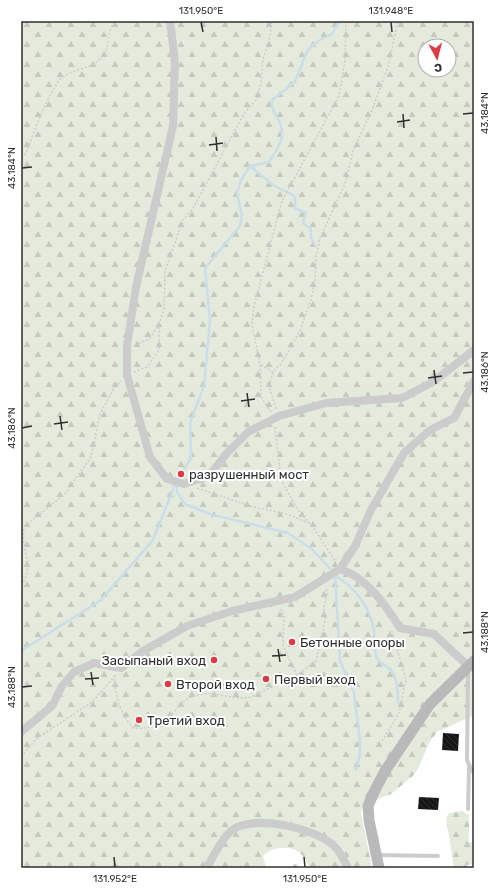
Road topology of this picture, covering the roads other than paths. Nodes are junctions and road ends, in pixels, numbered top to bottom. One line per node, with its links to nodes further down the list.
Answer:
1 (170, 21): 2 (street)
2 (474, 350)
3 (474, 381): 4 (street)
4 (340, 569): 5 (street); 6 (street)
5 (470, 664): 7 (lane); 10 (main road)
6 (21, 732)
7 (470, 766): 8 (lane); 9 (lane)
8 (474, 772)
9 (468, 809)
10 (376, 855): 11 (lane); 14 (main road)
11 (438, 856)
12 (206, 868): 13 (street)
13 (348, 868)
14 (379, 868)

